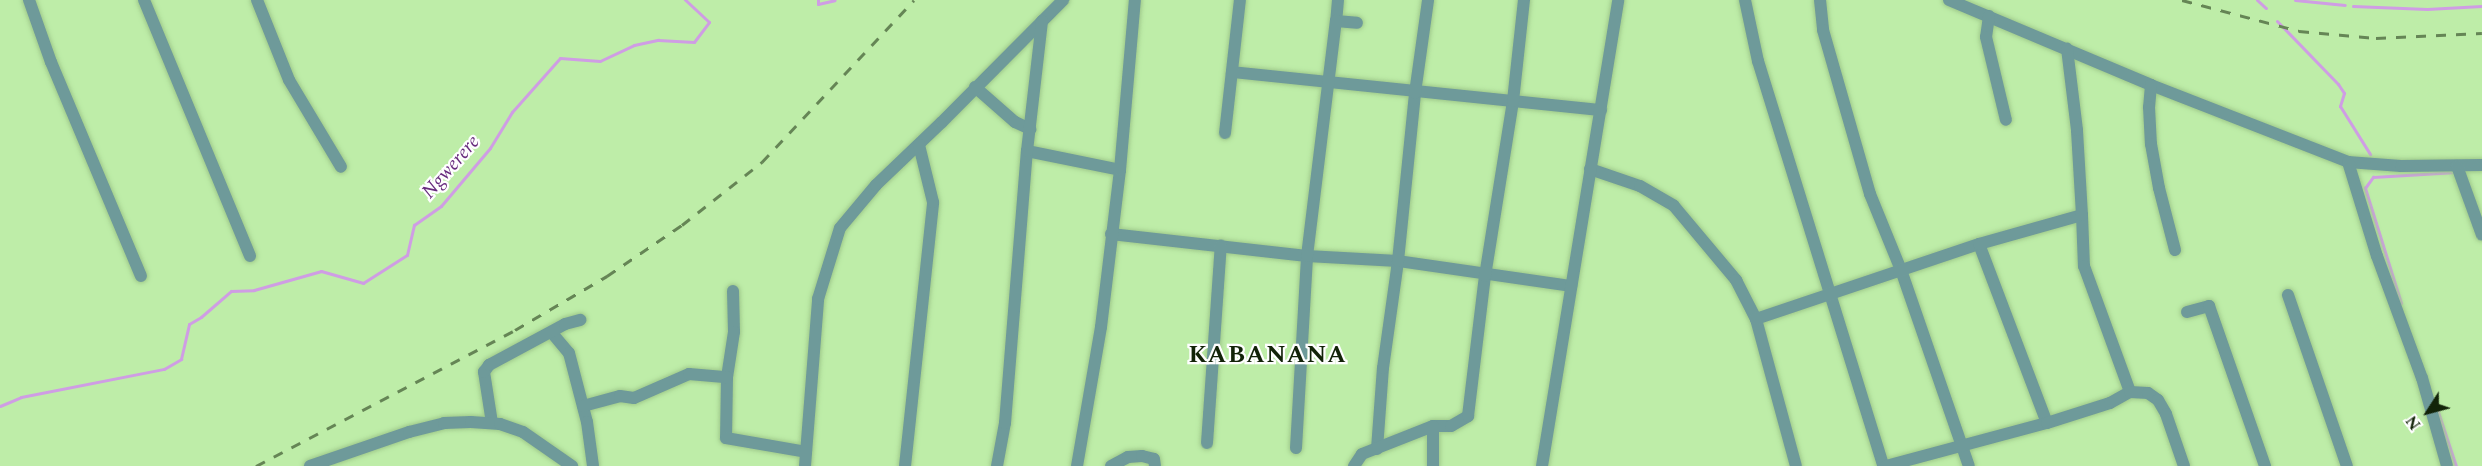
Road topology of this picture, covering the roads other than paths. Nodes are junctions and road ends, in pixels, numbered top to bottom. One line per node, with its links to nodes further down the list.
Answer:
1 (29, 0): 47 (street)
2 (144, 0): 43 (street)
3 (257, 0): 34 (street)
4 (1063, 0): 15 (street)
5 (1135, 0): 36 (street)
6 (1240, 0): 19 (street)
7 (1338, 0): 16 (street)
8 (1428, 0): 23 (street)
9 (1524, 0): 24 (street)
10 (1618, 0): 25 (street)
11 (1745, 0): 51 (street)
12 (1820, 0): 46 (street)
13 (1949, 0): 14 (street)
14 (1989, 16): 18 (street); 26 (street)
15 (1042, 21): 22 (street); 27 (street)
16 (1336, 21): 17 (street); 20 (street)
17 (1357, 23)
18 (2067, 49): 21 (street); 37 (street)
19 (1232, 72): 20 (street); 28 (street)
20 (1328, 83): 23 (street); 44 (street)
21 (2151, 85): 31 (street); 42 (street)
22 (975, 87): 27 (street); 29 (street)
23 (1415, 93): 24 (street); 45 (street)
24 (1513, 101): 25 (street); 48 (street)
25 (1600, 110): 35 (street)
26 (2006, 120)
27 (1030, 129): 30 (street)
28 (1225, 134)
29 (919, 145): 67 (street); 72 (street)
30 (1027, 151): 36 (street); 73 (street)
31 (2348, 162): 33 (street); 86 (street)
32 (2482, 165): 33 (street)
33 (2457, 166): 39 (street)
34 (341, 167)
35 (1590, 169): 49 (street); 54 (street)
36 (1120, 170): 38 (street)
37 (2082, 215): 40 (street); 58 (street)
38 (1111, 234): 41 (street); 74 (street)
39 (2482, 235)
40 (1979, 244): 46 (street); 61 (street)
41 (1221, 245): 44 (street); 63 (street)
42 (2175, 250)
43 (250, 256)
44 (1307, 256): 45 (street); 65 (street)
45 (1398, 261): 48 (street); 66 (street)
46 (1901, 270): 51 (street); 64 (street)
47 (141, 276)
48 (1485, 276): 49 (street); 62 (street)
49 (1571, 286): 79 (street)
50 (733, 291): 57 (street)
51 (1830, 293): 54 (street); 81 (street)
52 (2288, 295): 85 (street)
53 (2187, 312): 84 (street)
54 (1756, 319): 80 (street)
55 (580, 320): 56 (street)
56 (552, 333): 59 (street); 60 (street)
57 (727, 377): 59 (street); 67 (street)
58 (2130, 392): 61 (street); 83 (street)
59 (583, 406): 70 (street)
60 (492, 423): 68 (street); 69 (street)
61 (2047, 423): 64 (street)
62 (1433, 426): 66 (street); 78 (street)
63 (1206, 443)
64 (1962, 443): 81 (street); 82 (street)
65 (1296, 448)
66 (1377, 449): 77 (street)
67 (806, 452): 71 (street)
68 (310, 466)
69 (572, 466)
70 (593, 466)
71 (805, 466)
72 (905, 466)
73 (997, 466)
74 (1077, 466)
75 (1111, 466): 76 (street)
76 (1155, 466)
77 (1354, 466)
78 (1433, 466)
79 (1542, 466)
80 (1796, 466)
81 (1884, 466)
82 (1969, 466)
83 (2184, 466)
84 (2265, 466)
85 (2347, 466)
86 (2447, 466)

